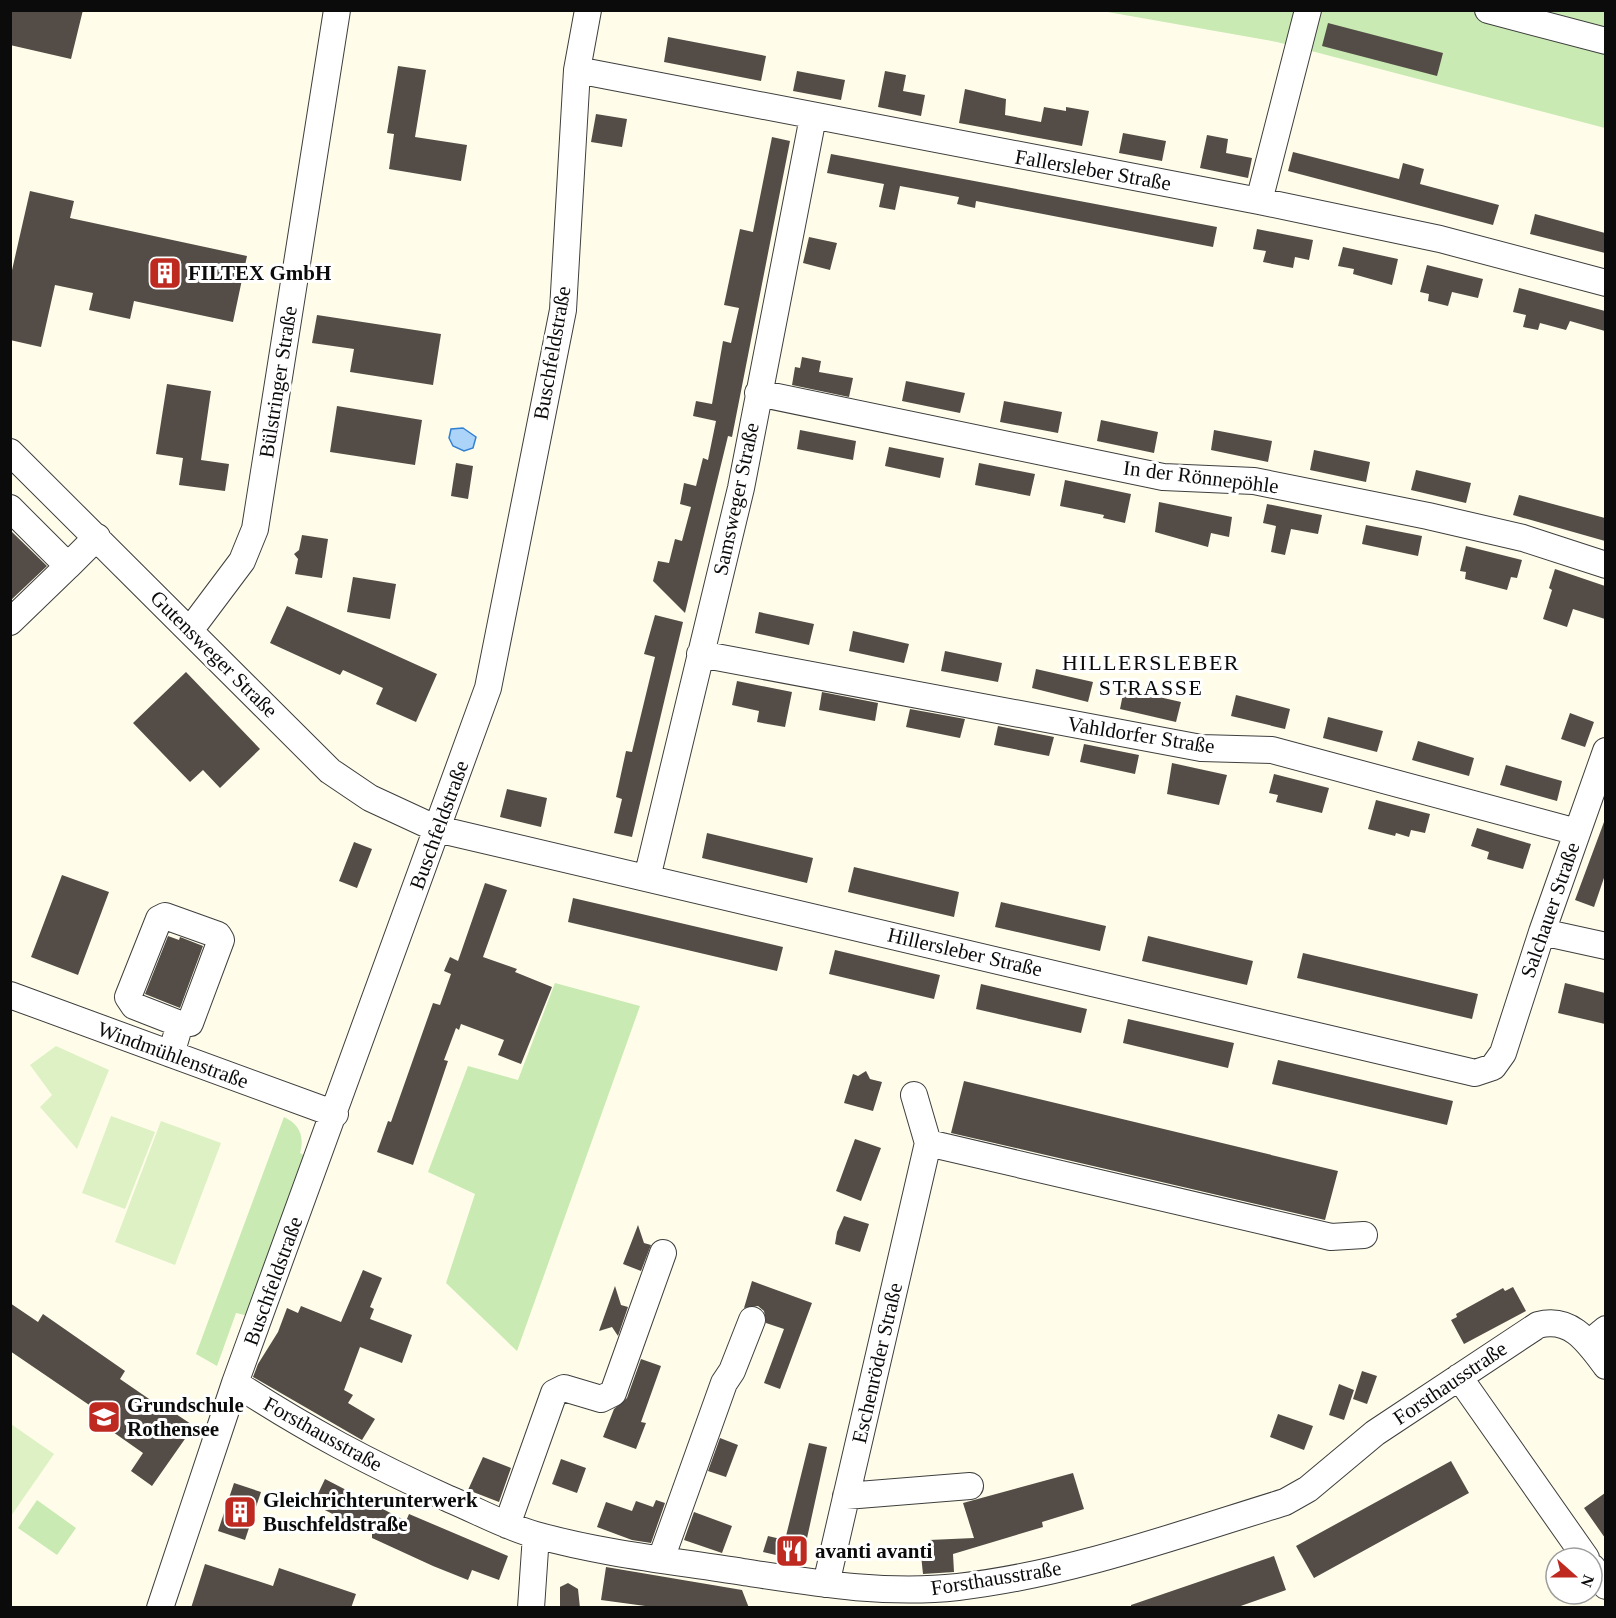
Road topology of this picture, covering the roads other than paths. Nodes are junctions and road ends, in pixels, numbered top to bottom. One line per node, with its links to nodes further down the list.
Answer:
1 (337, 10): 17 (street, Bülstringer Straße)
2 (588, 10): 6 (street, Buschfeldstraße)
3 (1308, 10): 8 (street)
4 (1488, 10): 5 (street)
5 (1605, 41)
6 (577, 70): 7 (street, Fallersleber Straße); 20 (street, Buschfeldstraße)
7 (813, 117): 8 (street, Fallersleber Straße); 10 (street, Samsweger Straße)
8 (1259, 201): 9 (street, Fallersleber Straße)
9 (1605, 283)
10 (758, 393): 14 (street, In der Rönnepöhle); 18 (street, Samsweger Straße)
11 (10, 452): 13 (street, Gutensweger Straße)
12 (10, 508): 15 (street)
13 (97, 537): 15 (street); 17 (street, Gutensweger Straße)
14 (1605, 565)
15 (68, 566): 16 (street)
16 (10, 622)
17 (190, 629): 20 (street, Gutensweger Straße)
18 (700, 654): 21 (street, Vahldorfer Straße); 22 (street, Samsweger Straße)
19 (1605, 751): 21 (street, Salchauer Straße)
20 (437, 829): 22 (street, Hillersleber Straße); 30 (street, Buschfeldstraße)
21 (1577, 832): 23 (street, Salchauer Straße)
22 (646, 878): 28 (street, Hillersleber Straße)
23 (1542, 932): 24 (street); 28 (street, Salchauer Straße)
24 (1605, 946)
25 (10, 995): 27 (street, Windmühlenstraße)
26 (180, 1024): 27 (street)
27 (171, 1054): 30 (street, Windmühlenstraße)
28 (1493, 1067)
29 (914, 1095): 31 (street, Eschenröder Straße)
30 (335, 1114): 38 (street, Buschfeldstraße)
31 (928, 1143): 32 (street); 40 (street, Eschenröder Straße)
32 (1364, 1235)
33 (663, 1253): 41 (street)
34 (752, 1320): 44 (street)
35 (1597, 1336): 36 (street, Forsthausstraße); 37 (street, Forsthausstraße)
36 (1605, 1366)
37 (1460, 1377): 43 (street); 46 (street, Forsthausstraße)
38 (235, 1383): 41 (street, Forsthausstraße); 47 (street, Buschfeldstraße)
39 (970, 1486): 40 (street)
40 (846, 1496): 45 (street, Eschenröder Straße)
41 (507, 1525): 42 (street, Forsthausstraße)
42 (536, 1535): 44 (street, Forsthausstraße); 48 (street)
43 (1578, 1546)
44 (661, 1559): 45 (street, Forsthausstraße)
45 (826, 1584): 46 (street, Forsthausstraße)
46 (872, 1598)
47 (159, 1608)
48 (531, 1608)

